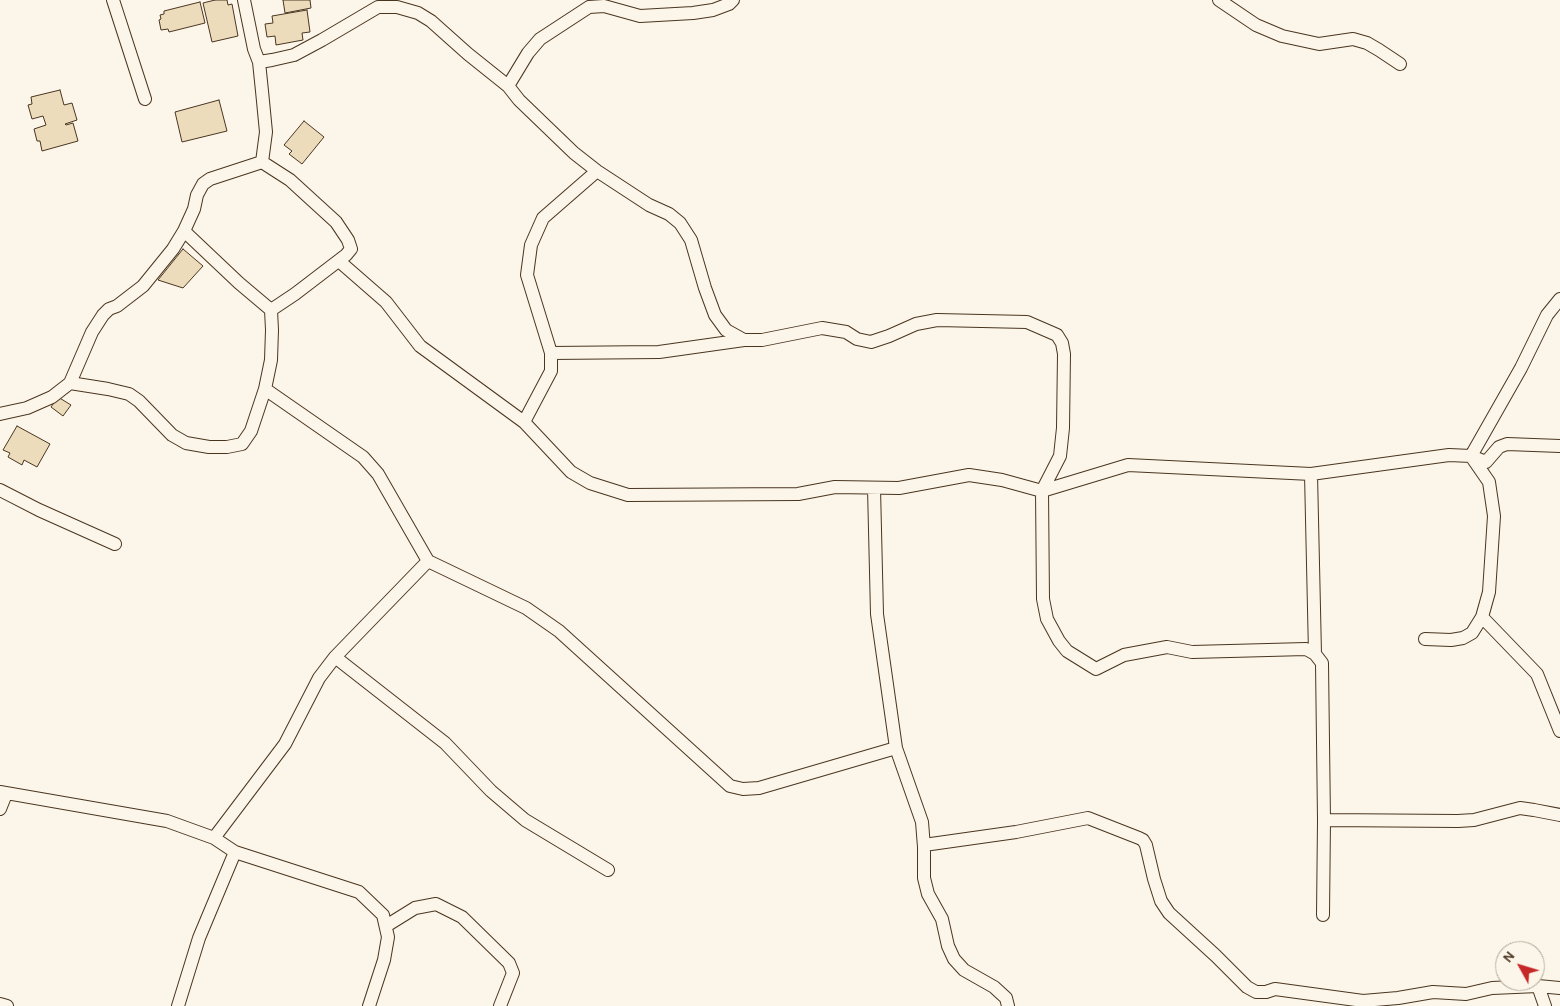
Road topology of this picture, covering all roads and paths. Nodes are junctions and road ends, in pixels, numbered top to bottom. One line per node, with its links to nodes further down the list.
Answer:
1 (113, 0): 8 (street)
2 (244, 0): 5 (street)
3 (733, 0): 7 (street)
4 (1219, 0): 6 (street)
5 (259, 62): 7 (street); 9 (street)
6 (1400, 64)
7 (508, 86): 10 (street)
8 (145, 99)
9 (262, 162): 11 (street); 12 (street)
10 (597, 171): 15 (street); 16 (street)
11 (184, 231): 14 (street); 17 (street)
12 (339, 261): 14 (street); 20 (street)
13 (1560, 299): 22 (street)
14 (271, 310): 18 (street)
15 (744, 340): 16 (street); 26 (street)
16 (551, 352): 20 (street)
17 (70, 383): 18 (street); 19 (street)
18 (265, 390): 28 (street)
19 (0, 414)
20 (524, 422): 24 (street)
21 (1560, 446): 22 (street)
22 (1470, 456): 23 (street); 29 (street)
23 (1311, 474): 26 (street); 31 (street)
24 (874, 488): 26 (street); 34 (street)
25 (0, 490): 27 (street)
26 (1042, 491): 31 (street)
27 (115, 544)
28 (428, 561): 32 (street); 34 (street)
29 (1482, 617): 30 (street); 33 (street)
30 (1425, 639)
31 (1315, 654): 38 (street)
32 (335, 657): 39 (street); 42 (street)
33 (1560, 731)
34 (896, 748): 40 (street)
35 (3, 793): 36 (street); 39 (street)
36 (0, 809)
37 (1560, 815): 38 (street)
38 (1324, 820): 43 (street)
39 (214, 838): 41 (street)
40 (924, 845): 46 (street); 54 (street)
41 (236, 852): 44 (street); 52 (street)
42 (608, 870)
43 (1323, 915)
44 (386, 926): 50 (street); 53 (street)
45 (1545, 987): 47 (street)
46 (1495, 988)
47 (1560, 988)
48 (1540, 991): 55 (street)
49 (0, 1004): 51 (street)
50 (372, 1004)
51 (7, 1006)
52 (178, 1006)
53 (500, 1006)
54 (1008, 1006)
55 (1545, 1006)

